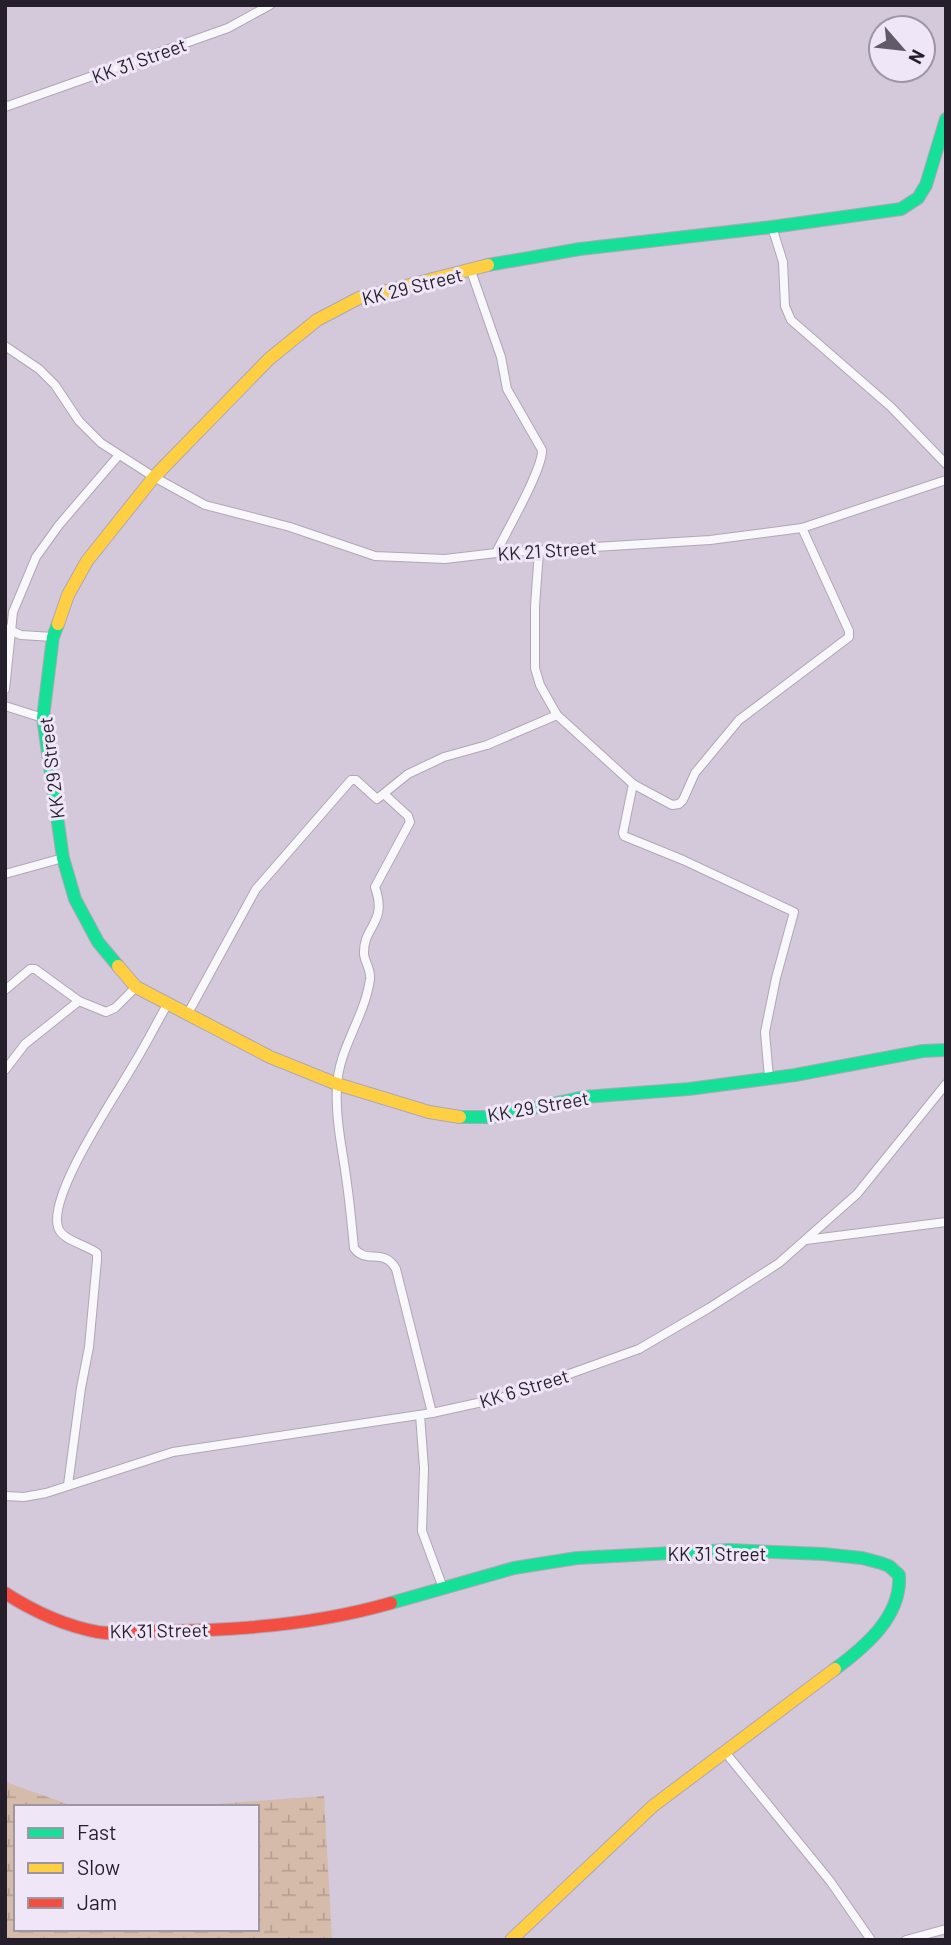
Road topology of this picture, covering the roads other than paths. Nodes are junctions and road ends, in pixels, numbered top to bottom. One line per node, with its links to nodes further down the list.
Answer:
1 (270, 5): 2 (street, KK 31 Street)
2 (5, 107)
3 (946, 119): 4 (street, KK 29 Street)
4 (772, 227): 5 (street, KK 29 Street); 8 (street)
5 (471, 271): 9 (street, KK 29 Street); 13 (street)
6 (5, 346): 7 (street, KK 21 Street)
7 (119, 455): 9 (street, KK 21 Street); 14 (street)
8 (946, 464)
9 (154, 477): 13 (street, KK 21 Street); 15 (street, KK 29 Street)
10 (946, 480): 11 (street, KK 21 Street)
11 (802, 528): 12 (street, KK 21 Street); 20 (street)
12 (539, 551): 13 (street, KK 21 Street); 18 (street)
13 (496, 553)
14 (8, 629): 15 (street); 16 (street)
15 (53, 637): 19 (street, KK 29 Street)
16 (5, 689)
17 (5, 706): 19 (street)
18 (558, 715): 20 (street); 21 (street)
19 (43, 718): 22 (street, KK 29 Street)
20 (633, 784): 31 (street)
21 (384, 794): 28 (street); 32 (street)
22 (63, 858): 23 (street); 24 (street, KK 29 Street)
23 (5, 874)
24 (136, 987): 26 (street); 27 (street, KK 29 Street)
25 (5, 990): 26 (street)
26 (79, 1001): 30 (street)
27 (167, 1005): 28 (street, KK 29 Street); 38 (street)
28 (187, 1015): 32 (street, KK 29 Street)
29 (946, 1049): 31 (street, KK 29 Street)
30 (5, 1070)
31 (769, 1078): 32 (street, KK 29 Street)
32 (337, 1084): 36 (street)
33 (946, 1084): 35 (street, KK 6 Street)
34 (946, 1222): 35 (street)
35 (805, 1240): 36 (street, KK 6 Street)
36 (432, 1413): 37 (street, KK 6 Street)
37 (420, 1415): 38 (street, KK 6 Street); 40 (street)
38 (68, 1485): 39 (street, KK 6 Street)
39 (5, 1496)
40 (443, 1588): 41 (street, KK 31 Street); 42 (street, KK 31 Street)
41 (5, 1593)
42 (725, 1752): 44 (street, KK 31 Street); 45 (street)
43 (946, 1929): 46 (street)
44 (511, 1940)
45 (871, 1940)
46 (906, 1940)

